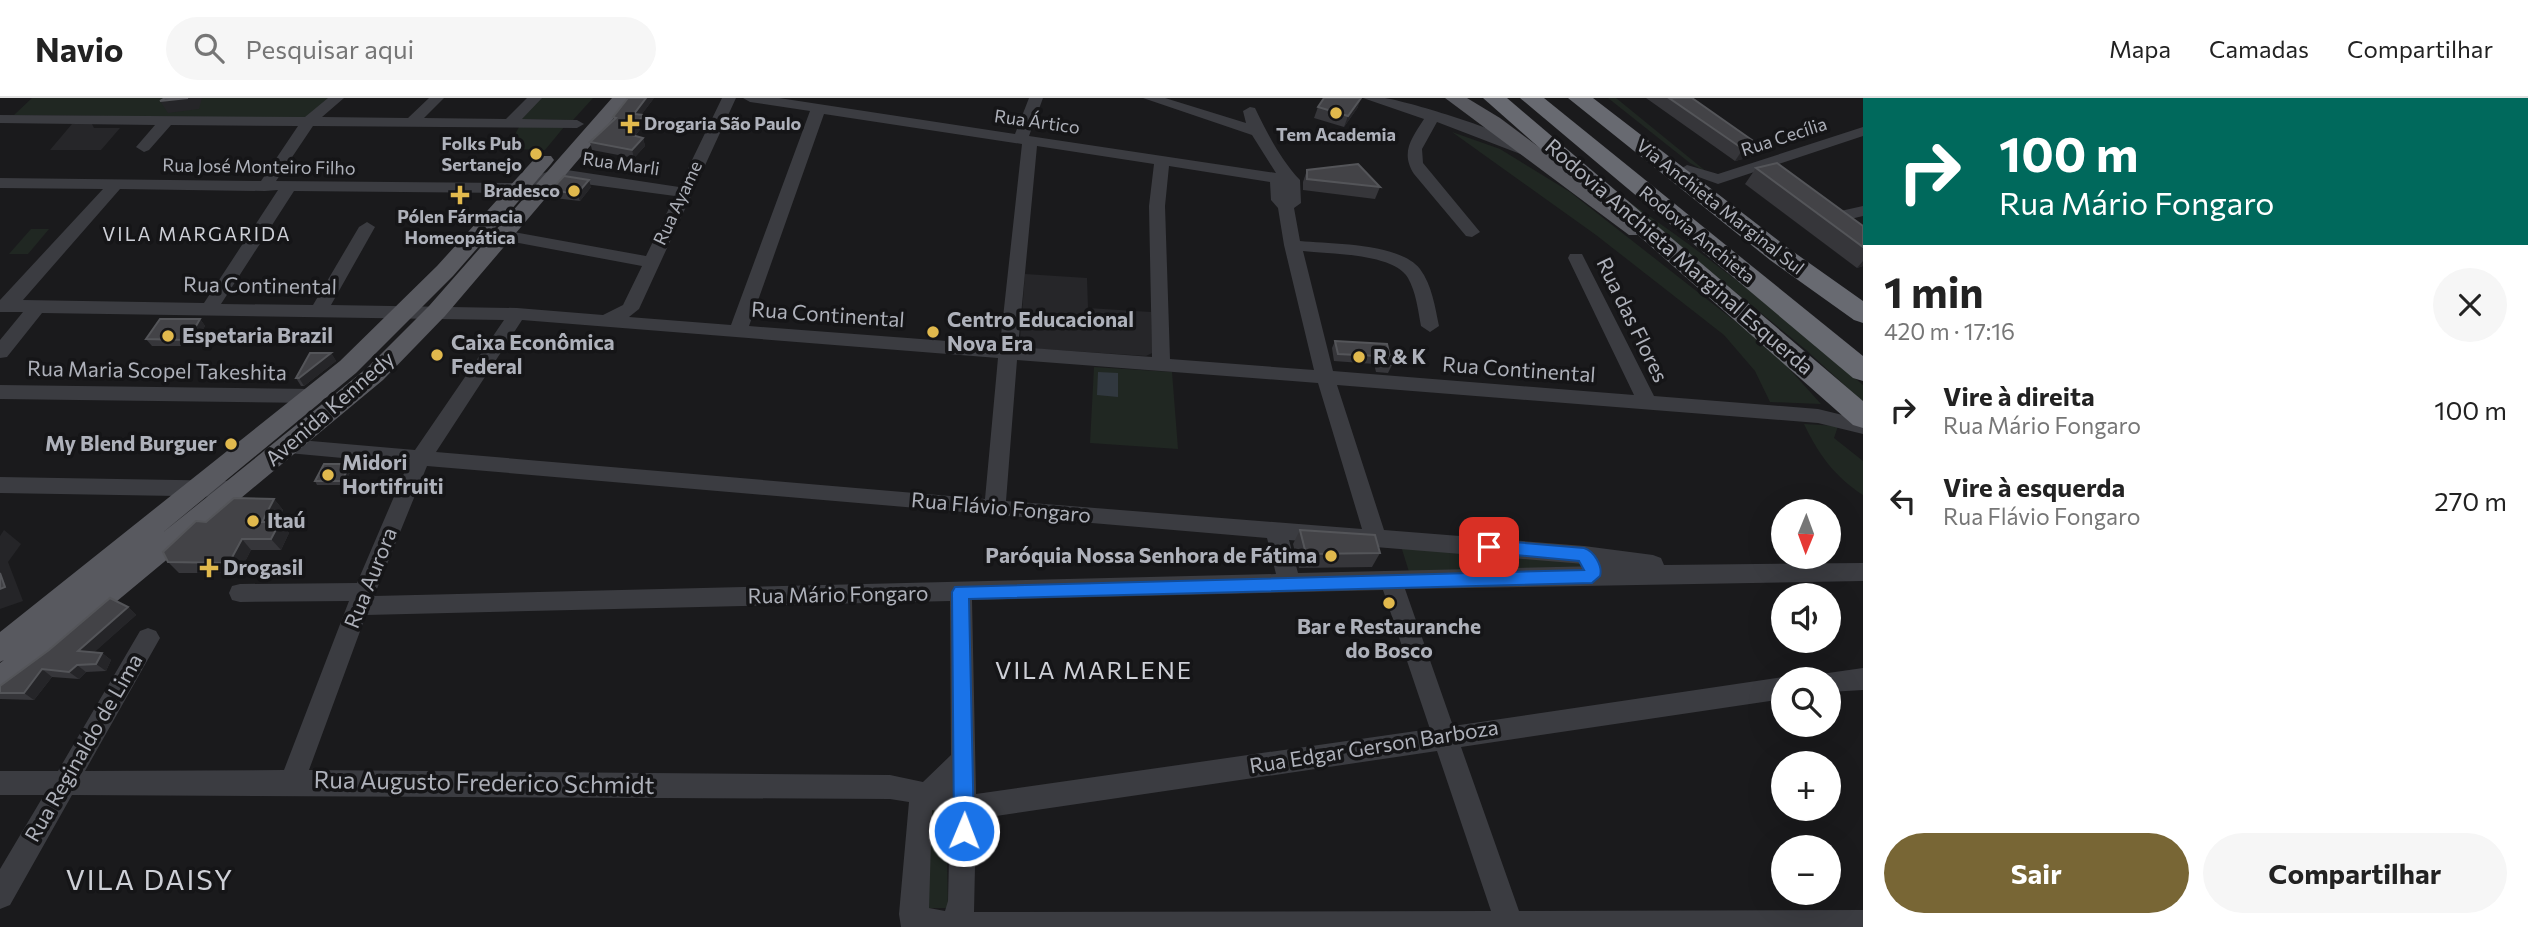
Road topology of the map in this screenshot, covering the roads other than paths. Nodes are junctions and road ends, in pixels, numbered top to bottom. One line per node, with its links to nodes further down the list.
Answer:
1 (337, 98): 22 (street)
2 (437, 98): 24 (street)
3 (535, 98): 25 (street)
4 (599, 98): 26 (main road, Avenida Kennedy)
5 (622, 98): 35 (main road, Avenida Kennedy)
6 (729, 98): 44 (street, Rua Ayame)
7 (750, 98): 18 (street, Rua Ártico)
8 (1036, 98): 30 (street)
9 (1150, 98): 23 (street)
10 (1259, 98): 19 (street)
11 (1370, 98): 20 (street)
12 (1454, 98): 32 (main road)
13 (1494, 98): 32 (highway, Rodovia Anchieta Marginal Esquerda)
14 (1531, 98): 52 (highway, Rodovia Anchieta)
15 (1546, 98): 67 (highway, Rodovia Anchieta)
16 (1579, 98): 59 (highway, Via Anchieta Marginal Sul)
17 (1595, 98): 43 (highway)
18 (808, 104): 30 (street, Rua Ártico); 64 (street)
19 (1250, 111): 23 (street); 29 (street)
20 (1433, 116): 32 (street); 48 (street)
21 (167, 120): 22 (street); 27 (street); 31 (street)
22 (309, 121): 24 (street); 40 (street)
23 (1225, 121): 29 (street)
24 (412, 122): 25 (street)
25 (511, 122): 26 (street)
26 (577, 124): 42 (main road, Avenida Kennedy)
27 (3, 127)
28 (1863, 131): 34 (street, Rua Cecília)
29 (1258, 132): 36 (street)
30 (1025, 140): 33 (street, Rua Ártico); 66 (street)
31 (144, 147)
32 (1541, 148): 52 (highway); 69 (highway, Rodovia Anchieta Marginal Esquerda)
33 (1162, 160): 36 (street, Rua Ártico); 68 (street)
34 (1768, 163): 37 (street); 43 (street, Rua Cecília)
35 (553, 175): 42 (street); 44 (street, Rua Marli); 49 (main road, Avenida Kennedy)
36 (1281, 177): 50 (street)
37 (1789, 178)
38 (0, 183): 39 (street, Rua José Monteiro Filho)
39 (116, 184): 40 (street, Rua José Monteiro Filho); 54 (street)
40 (265, 186): 41 (street, Rua José Monteiro Filho)
41 (289, 186): 42 (street, Rua José Monteiro Filho); 56 (street)
42 (518, 188): 58 (main road, Avenida Kennedy)
43 (1721, 189): 59 (highway)
44 (682, 192): 53 (street, Rua Ayame)
45 (1863, 211): 47 (street)
46 (367, 227): 57 (street)
47 (1863, 231)
48 (1472, 232)
49 (503, 235): 53 (street); 60 (main road, Avenida Kennedy)
50 (1292, 245): 63 (street); 71 (street)
51 (1576, 258): 74 (street, Rua das Flores)
52 (1726, 259): 70 (highway, Rodovia Anchieta)
53 (650, 262): 62 (street, Rua Ayame)
54 (4, 306): 55 (street, Rua Continental)
55 (37, 307): 56 (street, Rua Continental); 65 (street)
56 (209, 309): 57 (street, Rua Continental)
57 (319, 310): 58 (street, Rua Continental)
58 (407, 310): 60 (street, Rua Continental); 73 (main road, Avenida Kennedy)
59 (1859, 310)
60 (437, 312): 61 (street, Rua Continental); 78 (main road, Avenida Kennedy)
61 (517, 314): 62 (street, Rua Continental); 79 (street, Rua Aurora)
62 (636, 316): 64 (street, Rua Continental)
63 (1430, 326)
64 (738, 331): 66 (street, Rua Continental)
65 (0, 352)
66 (1007, 352): 68 (street, Rua Continental); 83 (street)
67 (1863, 355)
68 (1161, 364): 71 (street, Rua Continental)
69 (1804, 367): 75 (street); 76 (highway, Rodovia Anchieta Marginal Esquerda)
70 (1863, 371)
71 (1325, 379): 74 (street, Rua Continental); 85 (street)
72 (0, 392): 73 (street, Rua Maria Scopel Takeshita)
73 (314, 396): 81 (main road, Avenida Kennedy)
74 (1647, 402): 75 (street, Rua Continental)
75 (1818, 416): 77 (street, Rua Continental)
76 (1863, 417)
77 (1863, 427)
78 (288, 446): 79 (street, Rua Flávio Fongaro); 82 (main road, Avenida Kennedy)
79 (421, 459): 83 (street, Rua Flávio Fongaro); 94 (street, Rua Aurora)
80 (0, 485): 81 (street)
81 (202, 488): 82 (street); 96 (main road, Avenida Kennedy)
82 (236, 489): 99 (main road, Avenida Kennedy)
83 (995, 508): 84 (street, Rua Flávio Fongaro)
84 (1276, 531): 85 (street, Rua Flávio Fongaro); 91 (street)
85 (1376, 538): 86 (street, Rua Flávio Fongaro)
86 (1584, 555): 88 (street, Rua Flávio Fongaro); 89 (street)
87 (1863, 572): 88 (street, Rua Mário Fongaro)
88 (1713, 573): 89 (street, Rua Mário Fongaro)
89 (1592, 576): 90 (street, Rua Mário Fongaro)
90 (1391, 581): 91 (street, Rua Mário Fongaro); 101 (street)
91 (1289, 583): 92 (street, Rua Mário Fongaro)
92 (961, 592): 94 (street, Rua Mário Fongaro); 102 (street)
93 (240, 593): 94 (street, Rua Mário Fongaro)
94 (362, 599): 103 (street, Rua Aurora)
95 (148, 638): 105 (street, Rua Reginaldo de Lima)
96 (0, 649)
97 (1863, 679): 98 (street)
98 (1841, 680)
99 (0, 681)
100 (1771, 690): 101 (street, Rua Edgar Gerson Barboza)
101 (1445, 736): 107 (street, Rua Edgar Gerson Barboza); 110 (street)
102 (964, 759): 106 (street); 107 (street)
103 (292, 782): 105 (street, Rua Augusto Frederico Schmidt); 106 (street, Rua Augusto Frederico Schmidt)
104 (0, 783): 105 (street, Rua Augusto Frederico Schmidt)
105 (62, 783): 108 (street, Rua Reginaldo de Lima)
106 (929, 794): 107 (street, Rua Augusto Frederico Schmidt); 109 (street)
107 (964, 807): 113 (street)
108 (0, 895)
109 (914, 920): 113 (street)
110 (1509, 923): 112 (street); 113 (street)
111 (1863, 924): 112 (street)
112 (1707, 925)
113 (951, 926)

